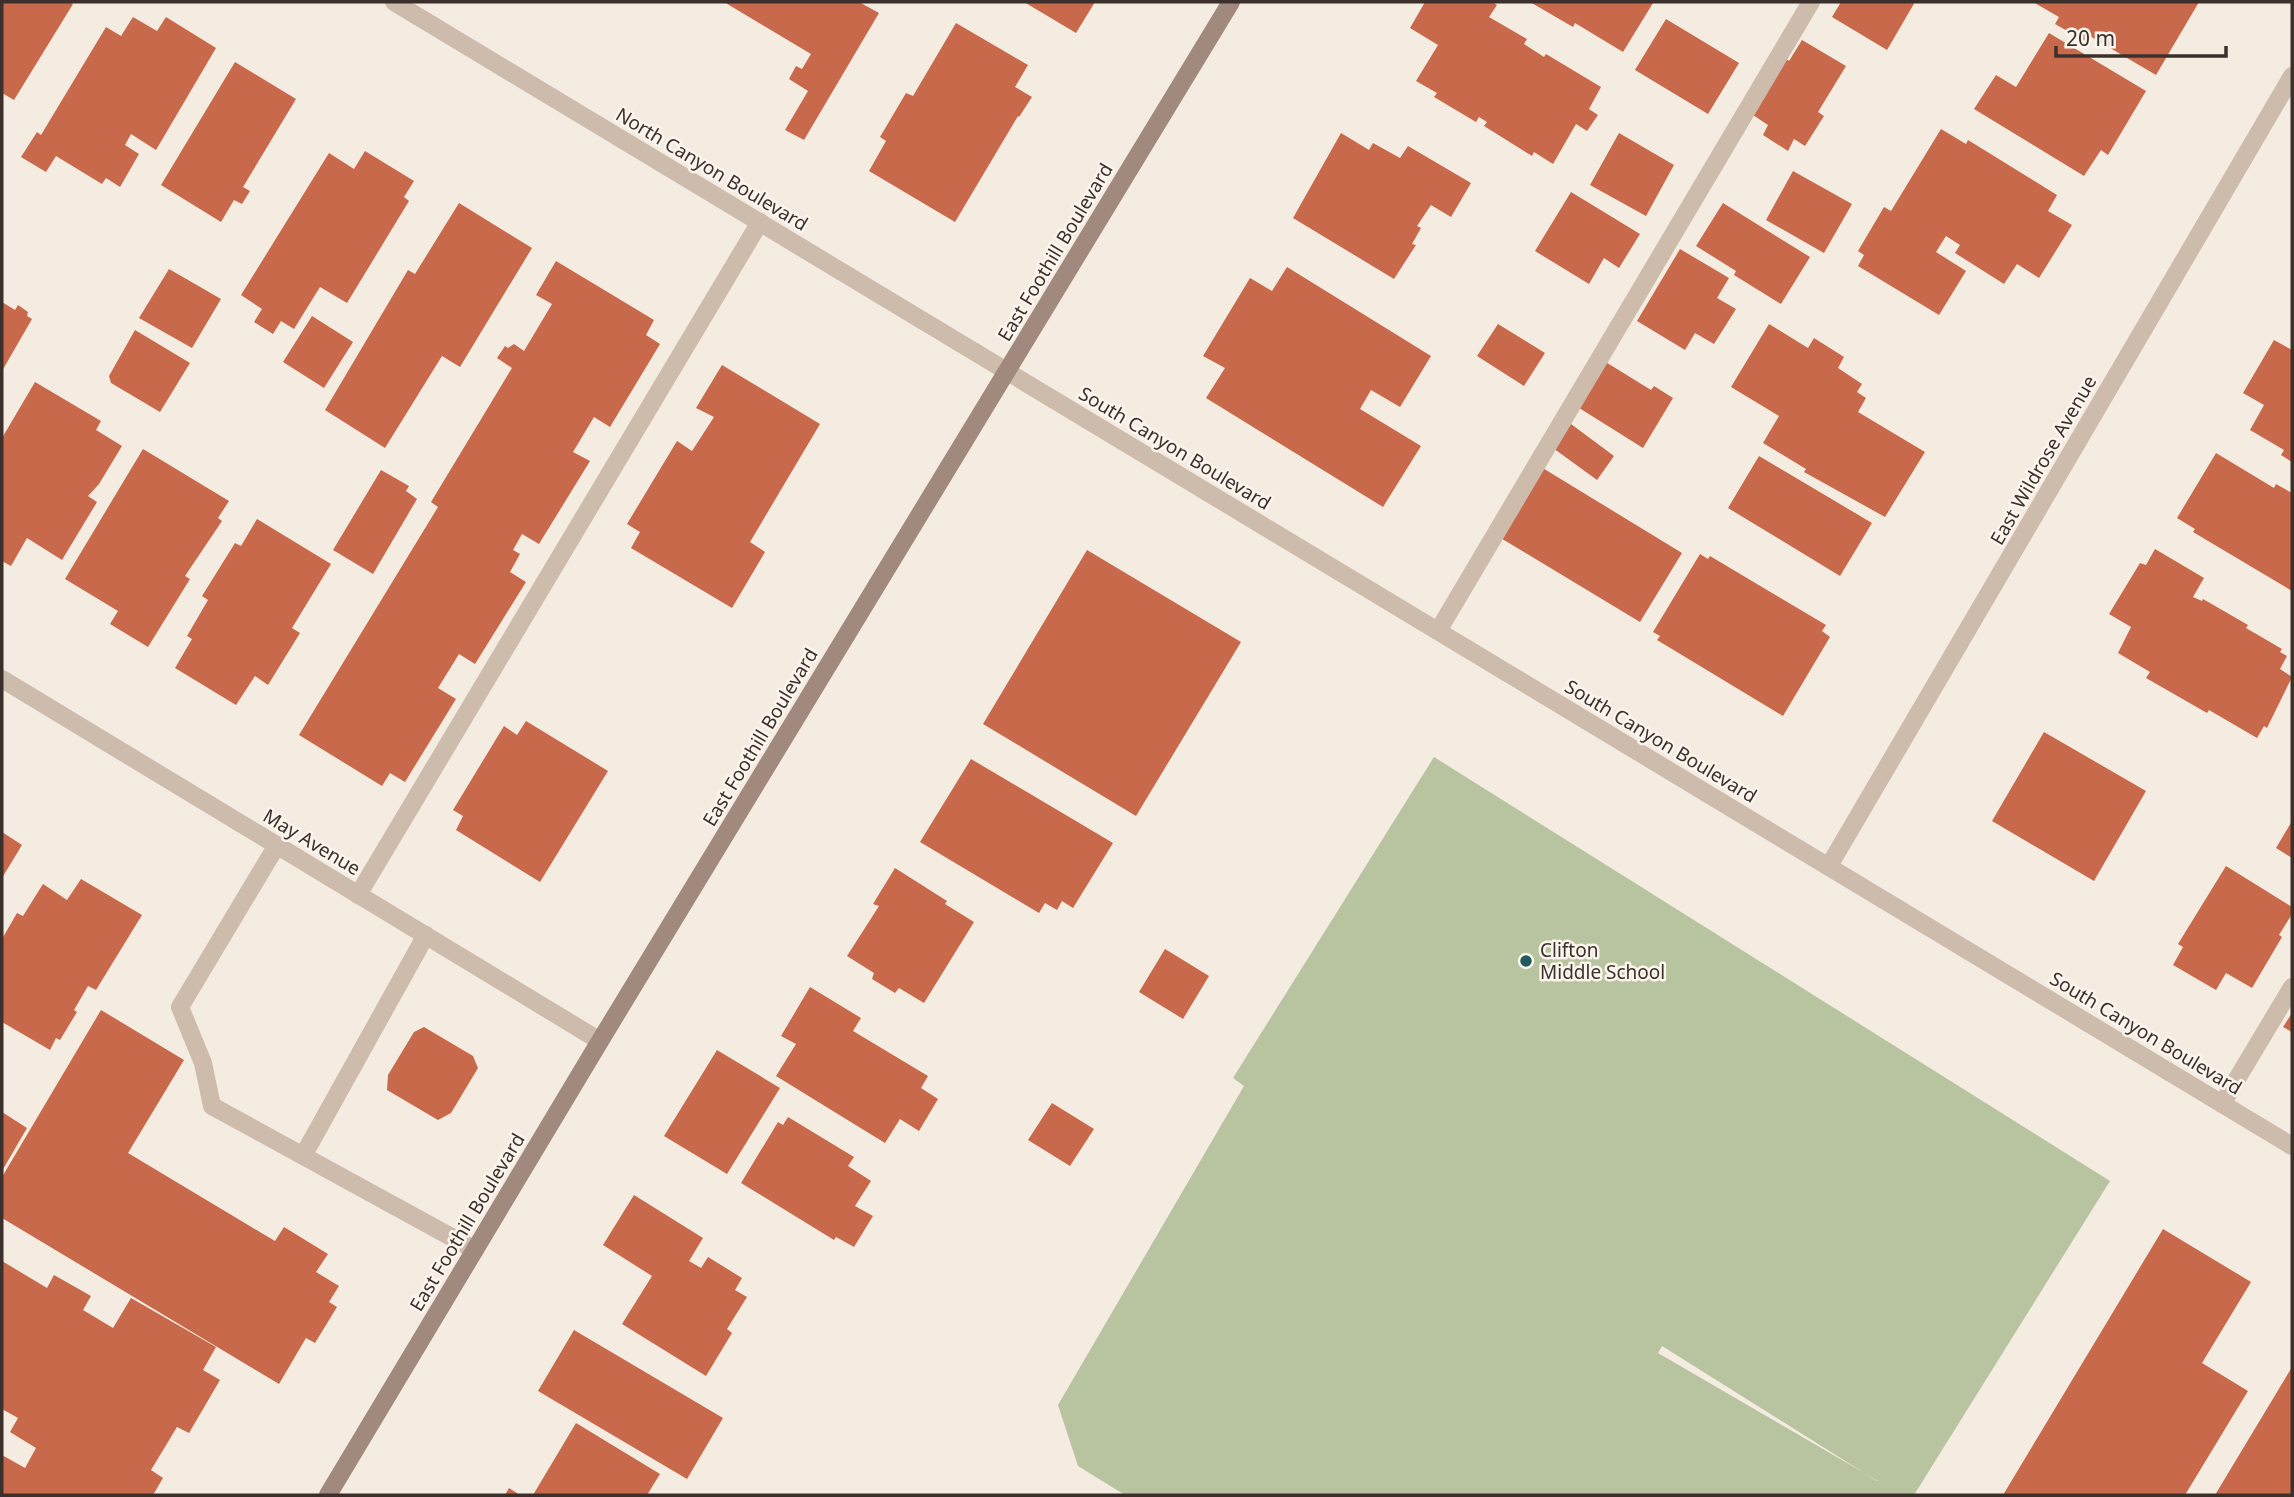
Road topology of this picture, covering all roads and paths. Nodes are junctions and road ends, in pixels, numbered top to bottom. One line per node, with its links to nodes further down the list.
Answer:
1 (394, 2): 5 (street, North Canyon Boulevard)
2 (1231, 2): 6 (main road, East Foothill Boulevard)
3 (1811, 2): 7 (street)
4 (2292, 76): 10 (street, East Wildrose Avenue)
5 (760, 222): 6 (street, North Canyon Boulevard); 11 (street)
6 (1007, 371): 7 (street, South Canyon Boulevard); 14 (main road, East Foothill Boulevard)
7 (1438, 631): 10 (street, South Canyon Boulevard)
8 (2, 679): 9 (street, May Avenue)
9 (277, 845): 11 (street, May Avenue); 17 (street)
10 (1829, 866): 15 (street, South Canyon Boulevard)
11 (358, 895): 12 (street, May Avenue)
12 (426, 934): 14 (street, May Avenue); 17 (street)
13 (2292, 987): 15 (street)
14 (600, 1041): 18 (main road, East Foothill Boulevard)
15 (2222, 1104): 16 (street, South Canyon Boulevard)
16 (2292, 1146)
17 (303, 1156): 18 (street)
18 (475, 1250): 19 (main road, East Foothill Boulevard)
19 (327, 1495)

